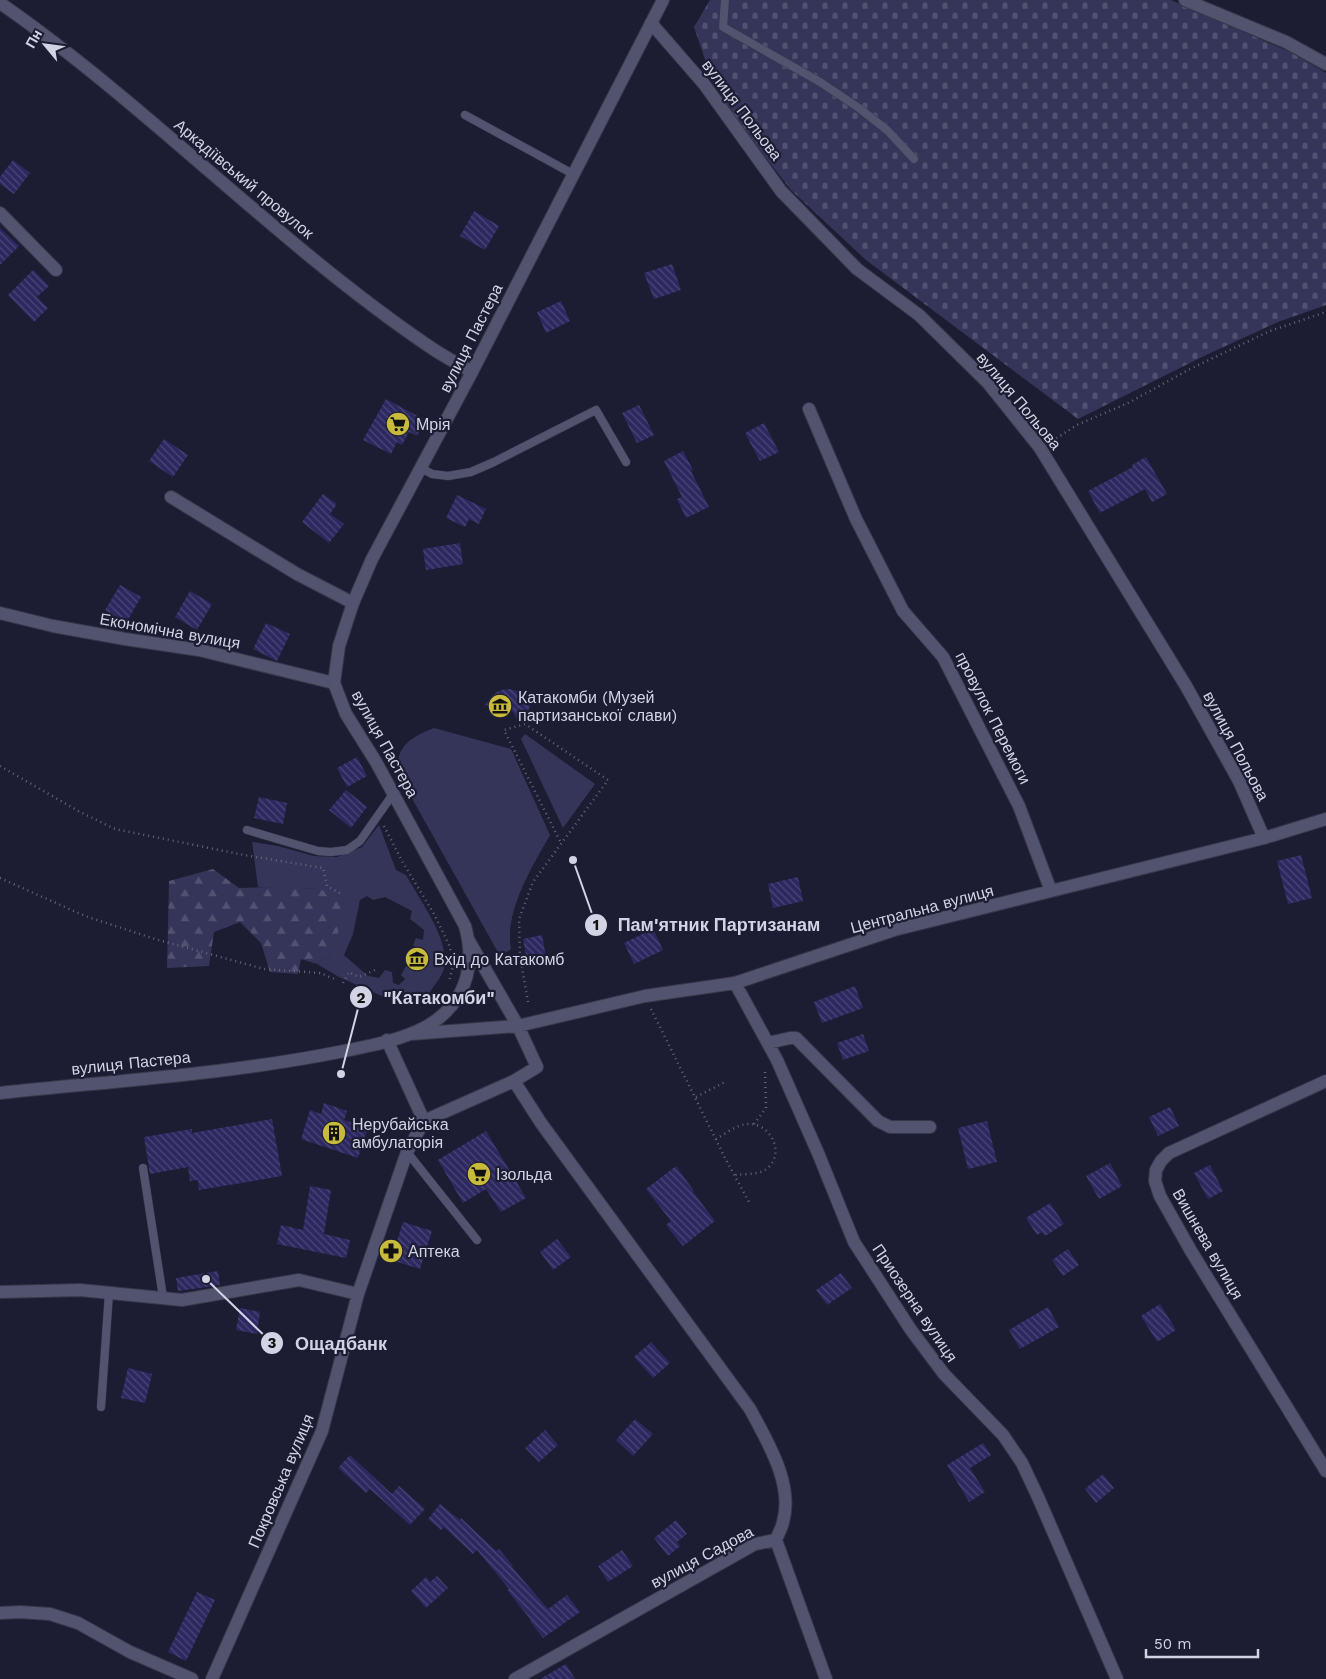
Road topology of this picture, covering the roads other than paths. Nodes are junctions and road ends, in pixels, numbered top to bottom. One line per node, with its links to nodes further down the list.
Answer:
1 (663, 0): 5 (street, вулиця Пастера)
2 (725, 0): 8 (lane)
3 (1185, 0): 6 (street)
4 (0, 3): 12 (street, Аркадіївський провулок)
5 (651, 23): 9 (street, вулиця Пастера); 23 (street, вулиця Польова)
6 (1326, 64)
7 (465, 114): 9 (lane)
8 (914, 159)
9 (573, 174): 12 (street, вулиця Пастера)
10 (1, 216): 11 (street)
11 (56, 270)
12 (472, 372): 15 (street, вулиця Пастера)
13 (808, 409): 24 (street, провулок Перемоги)
14 (626, 462): 15 (lane)
15 (421, 468): 17 (street, вулиця Пастера)
16 (171, 497): 17 (street)
17 (353, 603): 19 (street, вулиця Пастера)
18 (0, 613): 19 (street, Економічна вулиця)
19 (334, 683): 20 (street, вулиця Пастера)
20 (393, 794): 22 (lane); 25 (street, вулиця Пастера)
21 (1326, 819): 23 (street, Центральна вулиця)
22 (247, 830)
23 (1264, 838): 24 (street, Центральна вулиця)
24 (1051, 891): 26 (street, Центральна вулиця)
25 (469, 941): 27 (street); 28 (street, вулиця Пастера)
26 (735, 983): 27 (street, Центральна вулиця); 30 (street, Приозерна вулиця)
27 (518, 1026): 28 (street, Центральна вулиця); 31 (street)
28 (406, 1034): 29 (street, вулиця Пастера)
29 (387, 1040): 33 (street, вулиця Пастера); 34 (street)
30 (768, 1043): 35 (street); 51 (street, Приозерна вулиця)
31 (514, 1081): 34 (street); 45 (street)
32 (1326, 1082): 44 (street, Вишнева вулиця)
33 (0, 1093)
34 (424, 1121): 36 (street, Покровська вулиця)
35 (930, 1127)
36 (407, 1152): 38 (lane); 41 (street, Покровська вулиця)
37 (143, 1168): 42 (lane)
38 (476, 1240)
39 (0, 1292): 40 (street)
40 (109, 1293): 42 (street); 43 (lane)
41 (358, 1294): 42 (street); 48 (street, Покровська вулиця)
42 (163, 1298)
43 (101, 1407)
44 (1326, 1471)
45 (776, 1540): 49 (street, вулиця Садова); 50 (street, вулиця Садова)
46 (0, 1613): 47 (street)
47 (192, 1679)
48 (212, 1679)
49 (515, 1679)
50 (826, 1679)
51 (1116, 1679)

